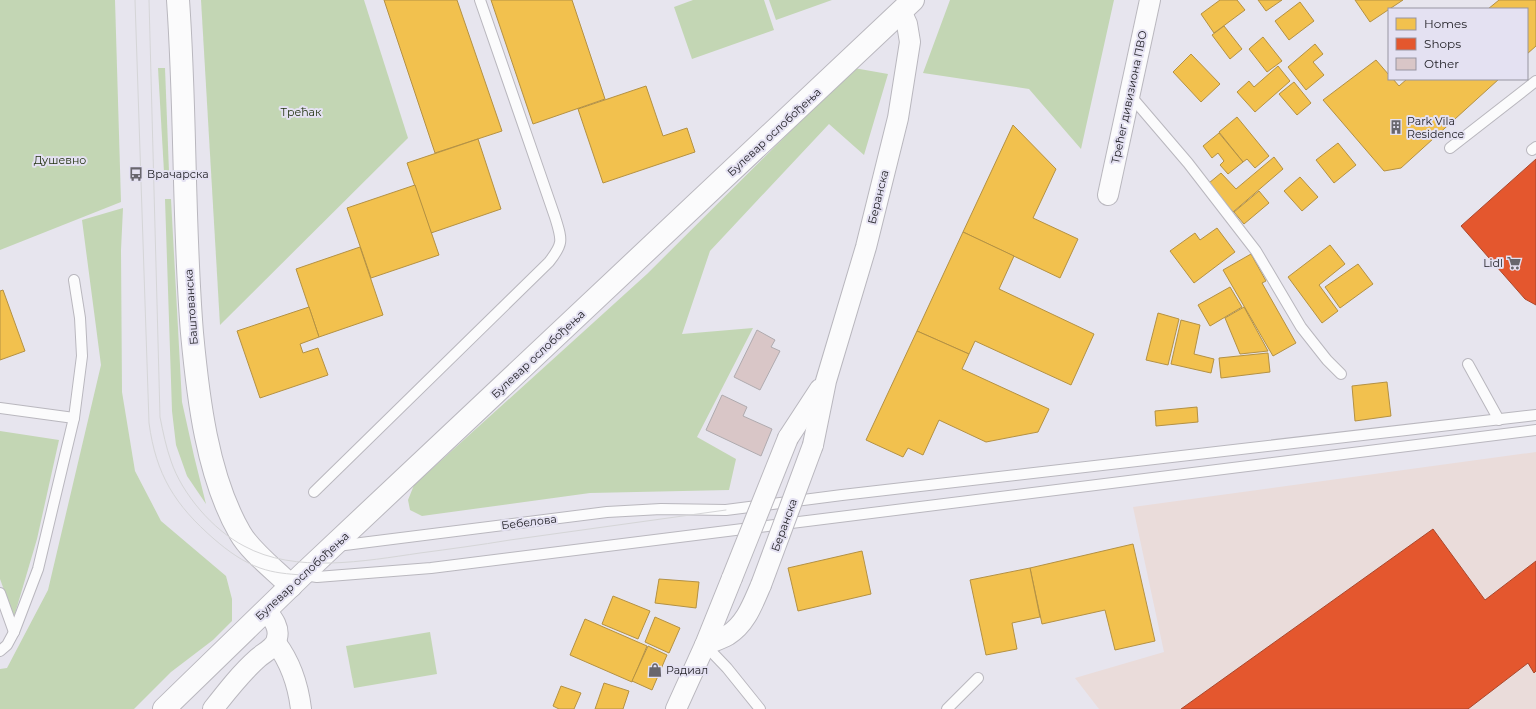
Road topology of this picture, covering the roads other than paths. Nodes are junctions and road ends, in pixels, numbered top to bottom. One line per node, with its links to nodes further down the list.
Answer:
1 (178, 0): 20 (main road, Баштованска)
2 (480, 0): 18 (lane)
3 (1150, 0): 6 (street, Трећег дивизиона ПВО)
4 (907, 6): 12 (street, Беранска); 19 (main road, Булевар ослобођења)
5 (1536, 81): 7 (lane)
6 (1129, 94): 8 (street, Трећег дивизиона ПВО); 11 (lane)
7 (1450, 148)
8 (1108, 195)
9 (74, 280): 15 (lane)
10 (1468, 364): 16 (lane)
11 (1342, 374)
12 (826, 381): 25 (street, Беранска, bridge); 25 (street, Беранска, bridge)
13 (0, 408): 15 (lane)
14 (1536, 415): 16 (lane, Бебелова)
15 (74, 418): 23 (lane)
16 (1499, 420): 19 (lane, Бебелова)
17 (1536, 430): 20 (lane)
18 (314, 492)
19 (333, 547): 20 (main road, Булевар ослобођења)
20 (296, 580): 22 (main road, Булевар ослобођења)
21 (0, 593): 23 (lane)
22 (266, 610): 24 (street); 28 (main road, Булевар ослобођења)
23 (14, 632): 26 (lane)
24 (276, 643): 29 (street); 30 (street)
25 (705, 645): 31 (street, Беранска); 32 (lane)
26 (0, 651)
27 (978, 678): 33 (lane)
28 (164, 709)
29 (213, 709)
30 (301, 709)
31 (676, 709)
32 (760, 709)
33 (947, 709)

